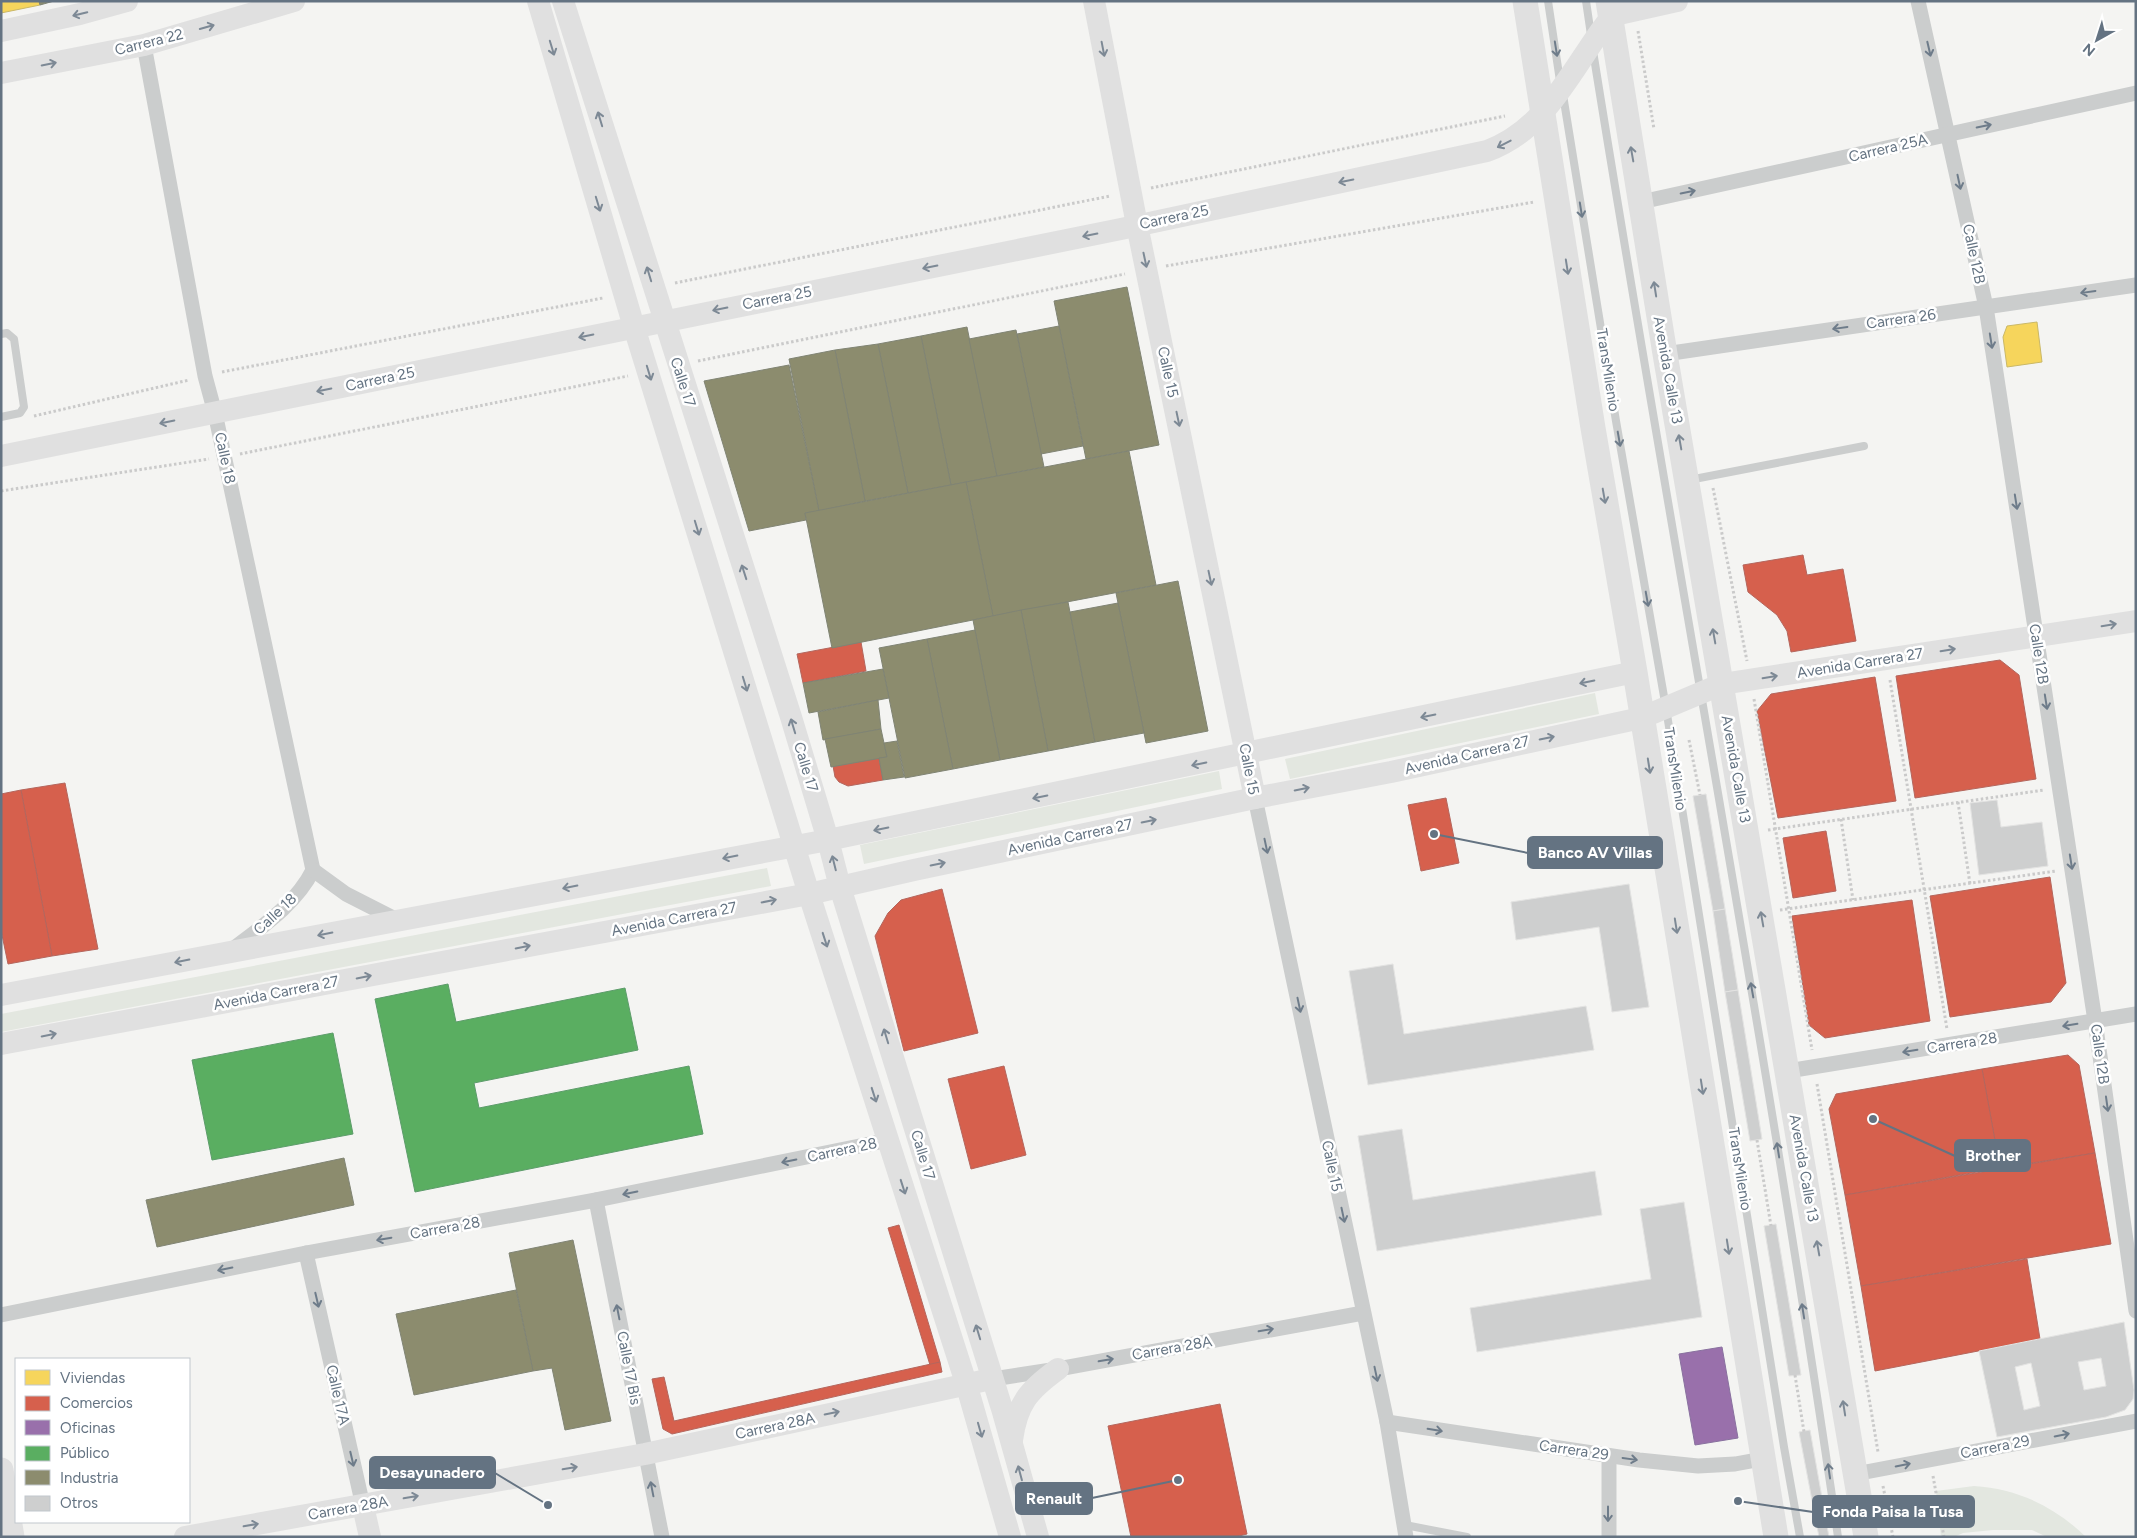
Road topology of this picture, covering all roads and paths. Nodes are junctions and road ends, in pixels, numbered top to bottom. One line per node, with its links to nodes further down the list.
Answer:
1 (127, 1): 12 (street, one-way to 12)
2 (294, 1): 14 (street, Carrera 22, one-way to 2)
3 (538, 1): 29 (street, Calle 17, one-way to 29)
4 (563, 1): 28 (street, Calle 17, one-way to 4)
5 (1094, 1): 22 (street, Calle 15, one-way to 22)
6 (1525, 1): 18 (main road)
7 (1548, 1): 16 (lane, TransMilenio, one-way to 16)
8 (1586, 1): 13 (lane)
9 (1677, 1): 11 (street)
10 (1918, 1): 20 (street, Calle 12B, one-way to 20)
11 (1620, 7): 13 (street, Carrera 25); 21 (path); 24 (main road, Avenida Calle 13, one-way to 11)
12 (1, 31)
13 (1592, 43): 16 (street, Carrera 25); 51 (lane)
14 (144, 45): 15 (street, Carrera 22, one-way to 14); 37 (street, Calle 18)
15 (1, 73)
16 (1562, 87): 18 (street, Carrera 25); 52 (lane, TransMilenio, one-way to 52)
17 (2136, 93): 20 (street, Carrera 25A, one-way to 17)
18 (1543, 115): 25 (street, Carrera 25, one-way to 25); 50 (main road, one-way to 50)
19 (1506, 116): 22 (path)
20 (1948, 134): 24 (street, Carrera 25A, one-way to 20); 30 (street, Calle 12B, one-way to 30)
21 (1655, 138)
22 (1132, 192): 25 (street, Calle 15); 28 (path)
23 (1540, 201): 26 (path)
24 (1641, 202): 34 (main road, Avenida Calle 13, one-way to 24)
25 (1137, 225): 26 (street, Calle 15, one-way to 26); 31 (street, Carrera 25, one-way to 31)
26 (1147, 269): 35 (path); 58 (street, Calle 15, one-way to 58)
27 (2136, 285): 30 (street, Carrera 26, one-way to 30)
28 (653, 287): 31 (street, Calle 17)
29 (625, 294): 32 (street, Calle 17); 37 (path)
30 (1986, 307): 34 (street, Carrera 26, one-way to 34); 47 (street, Calle 12B, one-way to 47)
31 (663, 321): 32 (street, Carrera 25); 35 (street, Calle 17)
32 (634, 327): 36 (street, Calle 17); 38 (street, Carrera 25, one-way to 38)
33 (1, 334): 39 (lane)
34 (1676, 352): 44 (main road, Avenida Calle 13, one-way to 34)
35 (678, 365): 67 (street, Calle 17, one-way to 35)
36 (648, 372): 43 (path); 68 (street, Calle 17, one-way to 68)
37 (205, 376): 38 (street, Calle 18); 40 (path)
38 (215, 412): 42 (street, Carrera 25, one-way to 42); 43 (street, Calle 18)
39 (1, 417)
40 (30, 417)
41 (1864, 446): 44 (lane)
42 (2, 454)
43 (224, 457): 45 (path); 70 (street, Calle 18)
44 (1699, 479): 48 (path); 51 (main road, Avenida Calle 13, one-way to 44)
45 (1, 490)
46 (2136, 621): 47 (street, Avenida Carrera 27, one-way to 46)
47 (2036, 636): 49 (street, Avenida Carrera 27, one-way to 47); 59 (street, Calle 12B, one-way to 59)
48 (1744, 644)
49 (1887, 659): 51 (street, Avenida Carrera 27, one-way to 49); 63 (path)
50 (1635, 672): 53 (main road); 58 (street, one-way to 58)
51 (1711, 689): 52 (street, Avenida Carrera 27); 66 (main road, Avenida Calle 13); 122 (lane, one-way to 51)
52 (1666, 708): 53 (street, Avenida Carrera 27); 121 (lane, TransMilenio)
53 (1642, 718): 61 (street, Avenida Carrera 27, one-way to 53); 105 (main road, one-way to 105)
54 (1758, 723): 65 (path)
55 (1697, 738): 56 (path)
56 (1689, 740): 57 (path); 60 (path)
57 (1684, 741)
58 (1247, 754): 61 (street, Calle 15); 67 (street, one-way to 67)
59 (2059, 788): 62 (path); 69 (street, Calle 12B, one-way to 69)
60 (1700, 795)
61 (1254, 798): 72 (street, Avenida Carrera 27, one-way to 61); 93 (street, Calle 15, one-way to 93)
62 (1958, 802): 63 (path); 71 (path)
63 (1911, 809): 64 (path); 73 (path)
64 (1840, 819): 65 (path); 75 (path)
65 (1776, 829): 66 (path); 76 (path)
66 (1747, 833): 77 (main road, Avenida Calle 13)
67 (828, 840): 68 (street); 72 (street, Calle 17, one-way to 67)
68 (795, 845): 74 (street, Calle 17); 78 (street, one-way to 78)
69 (2072, 869): 71 (path); 82 (street, Calle 12B)
70 (313, 870): 78 (street); 79 (street, Calle 18)
71 (1970, 884): 73 (path)
72 (840, 887): 74 (street, Avenida Carrera 27); 97 (street, Calle 17, one-way to 72)
73 (1924, 890): 75 (path); 84 (path)
74 (809, 894): 83 (street, Avenida Carrera 27, one-way to 74); 87 (street, Calle 17, one-way to 87)
75 (1854, 900): 76 (path)
76 (1789, 909): 77 (path); 85 (path)
77 (1761, 913): 86 (main road, Avenida Calle 13, one-way to 77)
78 (397, 920): 79 (street, one-way to 79)
79 (230, 952): 80 (street, one-way to 80)
80 (1, 995)
81 (2136, 1014): 82 (street, Carrera 28)
82 (2095, 1021): 84 (street, Carrera 28, one-way to 84); 92 (street, Calle 12B, one-way to 92)
83 (1, 1044)
84 (1949, 1045): 85 (street, Carrera 28, one-way to 85)
85 (1814, 1066): 86 (street, Carrera 28); 107 (path)
86 (1788, 1071): 109 (main road, Avenida Calle 13, one-way to 86)
87 (888, 1140): 89 (street, Carrera 28, one-way to 89); 98 (street, Calle 17, one-way to 98)
88 (1757, 1140): 90 (path)
89 (596, 1200): 91 (street, Carrera 28, one-way to 91); 103 (street, Calle 17 Bis, one-way to 89)
90 (1771, 1226)
91 (306, 1253): 94 (street, Carrera 28, one-way to 94); 110 (street, Calle 17A, one-way to 110)
92 (2136, 1311)
93 (1363, 1312): 95 (street, Carrera 28A, one-way to 93); 100 (street, Calle 15, one-way to 100)
94 (1, 1315)
95 (1058, 1369): 97 (street, Carrera 28A); 102 (street)
96 (1795, 1375): 101 (path)
97 (993, 1379): 98 (street, Carrera 28A); 102 (street, Calle 17)
98 (966, 1383): 103 (street, Carrera 28A, one-way to 98); 116 (street, Calle 17, one-way to 116)
99 (2136, 1421): 106 (street, Carrera 29, one-way to 99)
100 (1387, 1422): 104 (street, Carrera 29, one-way to 104); 111 (street, Calle 15)
101 (1804, 1432)
102 (1012, 1441): 117 (street, Calle 17, one-way to 102)
103 (645, 1454): 110 (street, Carrera 28A, one-way to 103); 115 (street, Calle 17 Bis, one-way to 103)
104 (1610, 1456): 105 (street, Carrera 29, one-way to 105); 119 (street, one-way to 119)
105 (1762, 1459): 120 (main road)
106 (1929, 1460): 107 (street, Carrera 29, one-way to 106); 125 (path)
107 (1880, 1469): 109 (street, Carrera 29); 124 (path)
108 (1, 1470): 112 (main road)
109 (1855, 1474): 123 (main road, Avenida Calle 13)
110 (363, 1506): 113 (street, Carrera 28A, one-way to 110); 114 (street, Calle 17A)
111 (1405, 1531): 118 (lane)
112 (12, 1537)
113 (185, 1537)
114 (370, 1537)
115 (662, 1537)
116 (1010, 1537)
117 (1038, 1537)
118 (1467, 1537)
119 (1609, 1537)
120 (1776, 1537)
121 (1800, 1537)
122 (1838, 1537)
123 (1866, 1537)
124 (1893, 1537)
125 (1944, 1537)

